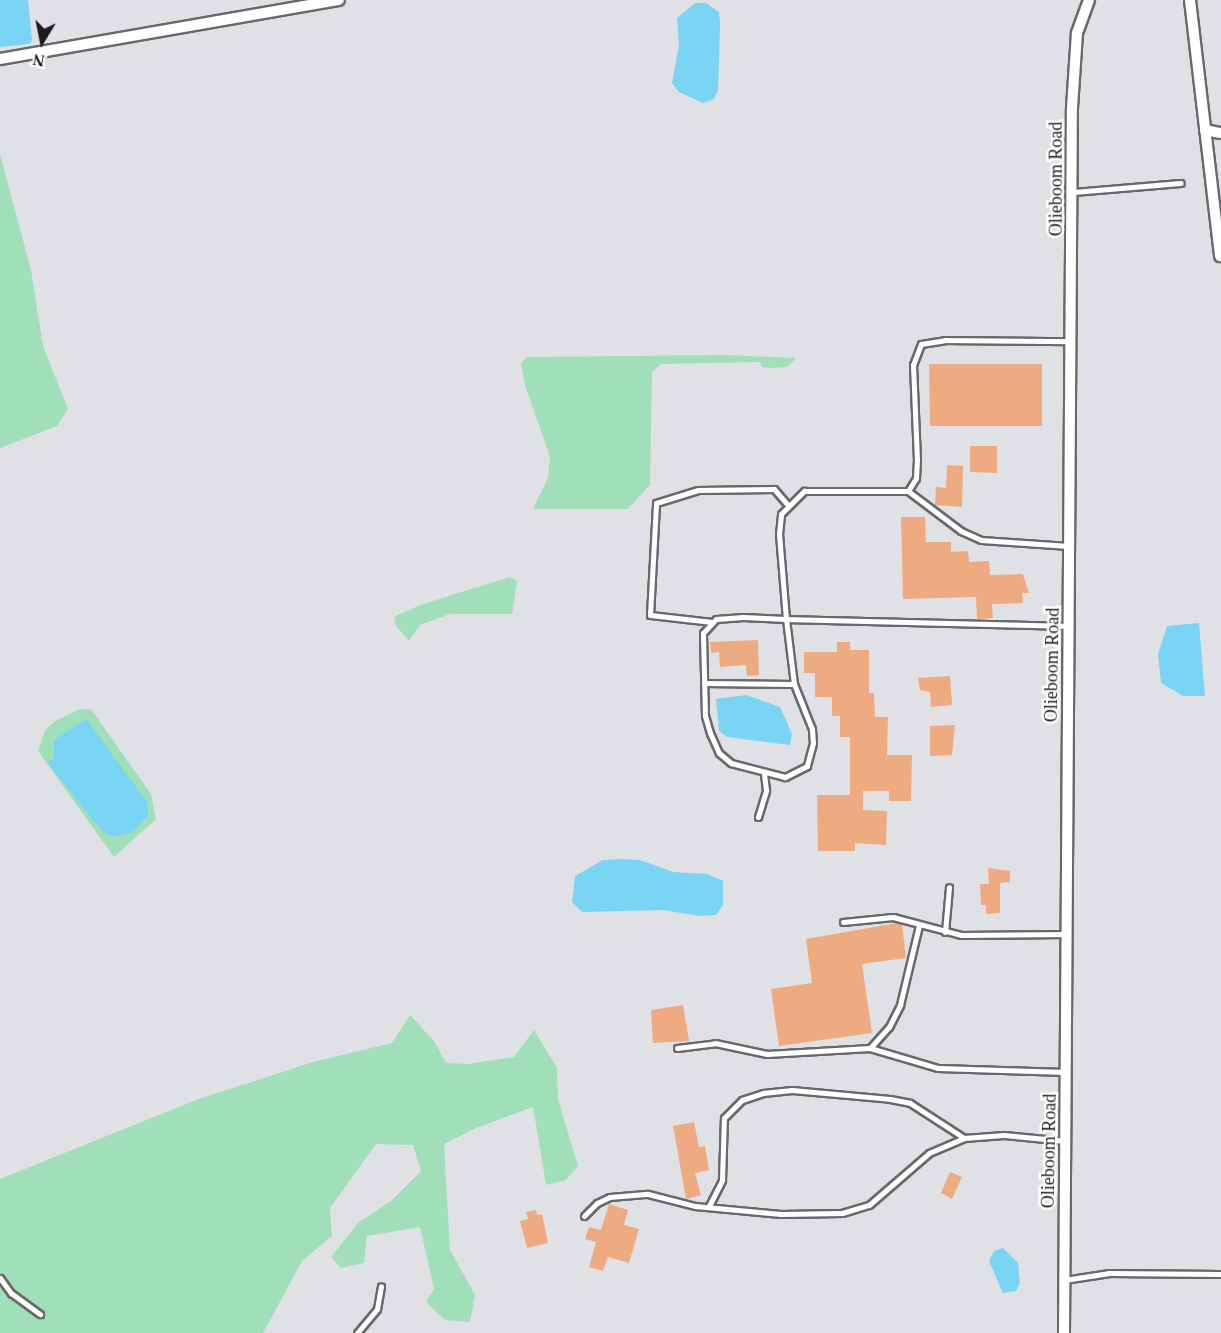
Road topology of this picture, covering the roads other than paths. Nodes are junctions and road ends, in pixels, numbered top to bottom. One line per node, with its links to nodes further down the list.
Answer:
1 (339, 0): 4 (street)
2 (1089, 0): 8 (street, Olieboom Road)
3 (1190, 0): 5 (street)
4 (0, 58)
5 (1205, 130): 6 (street); 9 (street)
6 (1221, 133)
7 (1181, 183): 8 (lane)
8 (1073, 192): 10 (street, Olieboom Road)
9 (1220, 256)
10 (1072, 341): 11 (lane); 13 (street, Olieboom Road)
11 (908, 491): 12 (lane); 13 (lane)
12 (787, 504): 14 (lane); 15 (lane)
13 (1071, 546): 16 (street, Olieboom Road)
14 (786, 619): 15 (lane); 16 (lane); 18 (lane)
15 (712, 622): 17 (lane)
16 (1069, 626): 25 (street, Olieboom Road)
17 (704, 683): 18 (lane); 19 (lane)
18 (794, 684): 19 (lane)
19 (764, 773): 20 (lane)
20 (758, 817)
21 (949, 887): 24 (lane)
22 (843, 922): 23 (lane)
23 (919, 925): 24 (lane); 27 (lane)
24 (945, 932): 25 (lane)
25 (1066, 934): 28 (street, Olieboom Road)
26 (677, 1048): 27 (lane)
27 (870, 1048): 28 (lane)
28 (1066, 1072): 30 (street, Olieboom Road)
29 (964, 1138): 30 (lane); 31 (lane); 31 (lane)
30 (1066, 1142): 35 (street, Olieboom Road)
31 (709, 1206): 32 (lane)
32 (584, 1216)
33 (1221, 1274): 35 (lane)
34 (0, 1278): 37 (lane)
35 (1064, 1280): 39 (street, Olieboom Road)
36 (381, 1286): 38 (lane)
37 (40, 1314)
38 (357, 1333)
39 (1064, 1333)

